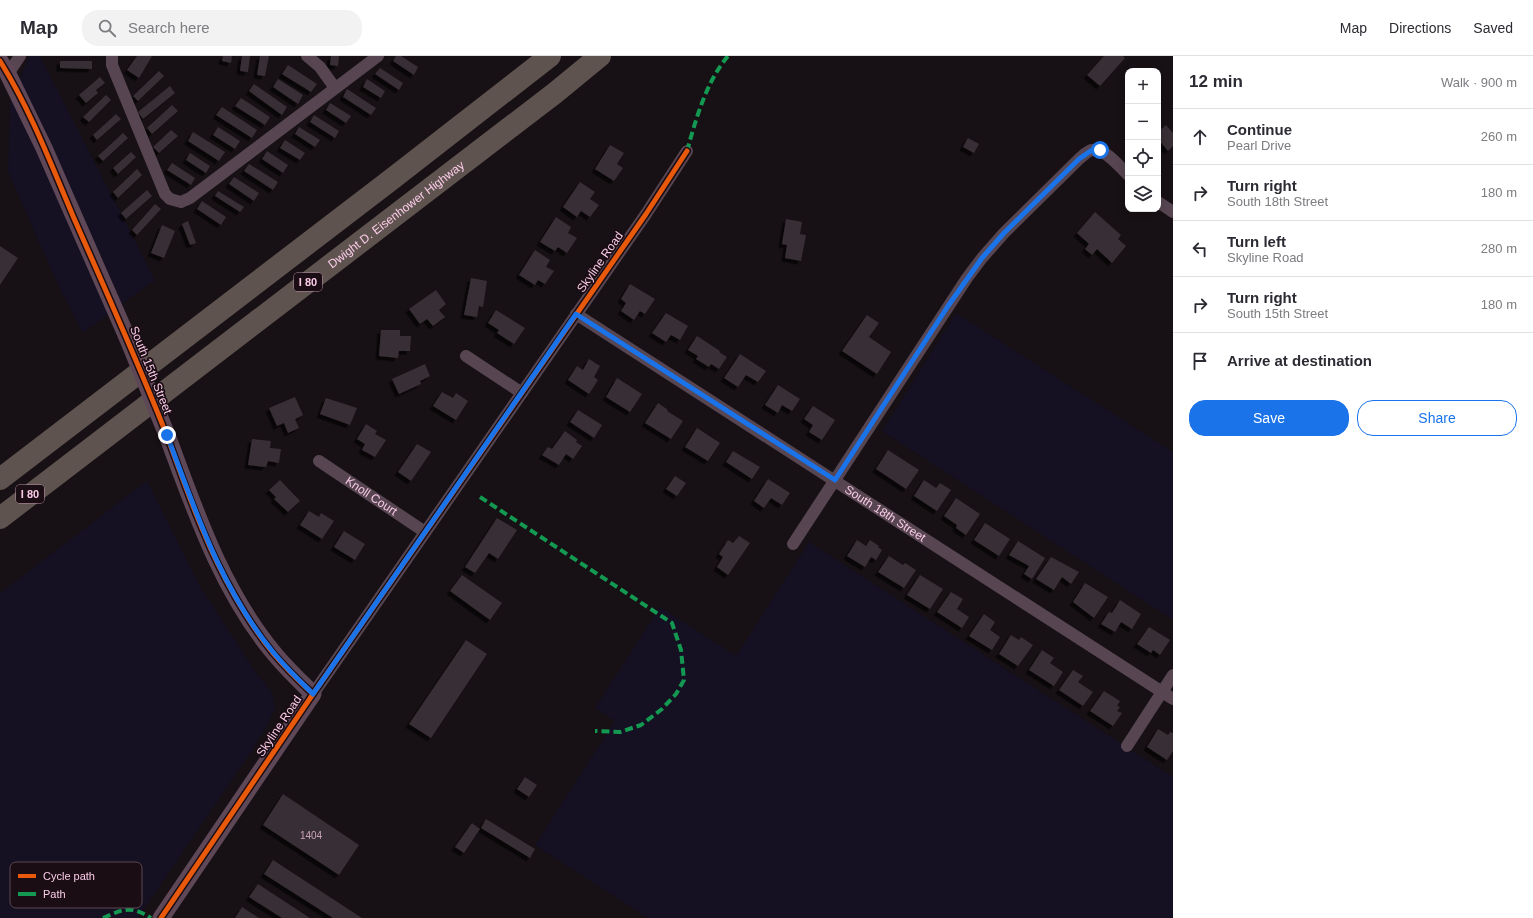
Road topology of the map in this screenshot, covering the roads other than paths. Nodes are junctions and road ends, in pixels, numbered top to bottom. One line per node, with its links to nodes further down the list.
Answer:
1 (20, 56): 7 (street)
2 (112, 56): 8 (street)
3 (307, 56): 8 (street)
4 (378, 56): 8 (street)
5 (550, 56): 17 (highway, I 80)
6 (600, 56): 19 (highway, Dwight D. Eisenhower Highway / I 80)
7 (4, 68): 24 (main road, South 15th Street, bridge)
8 (335, 88)
9 (688, 151): 13 (street, Skyline Road)
10 (1125, 172): 18 (street)
11 (1161, 204): 12 (street)
12 (1173, 212)
13 (576, 314): 15 (street, Skyline Road); 18 (street, South 18th Street)
14 (466, 356): 15 (street)
15 (522, 393): 20 (street, Skyline Road)
16 (318, 460): 20 (street, Knoll Court)
17 (0, 479)
18 (835, 480): 21 (street); 23 (street, South 18th Street)
19 (0, 518)
20 (425, 532): 24 (street, Skyline Road)
21 (793, 544)
22 (1173, 675): 23 (street)
23 (1162, 692): 25 (street, South 18th Street); 26 (street)
24 (313, 694): 27 (main road, Skyline Road)
25 (1173, 699)
26 (1127, 746)
27 (161, 918)

